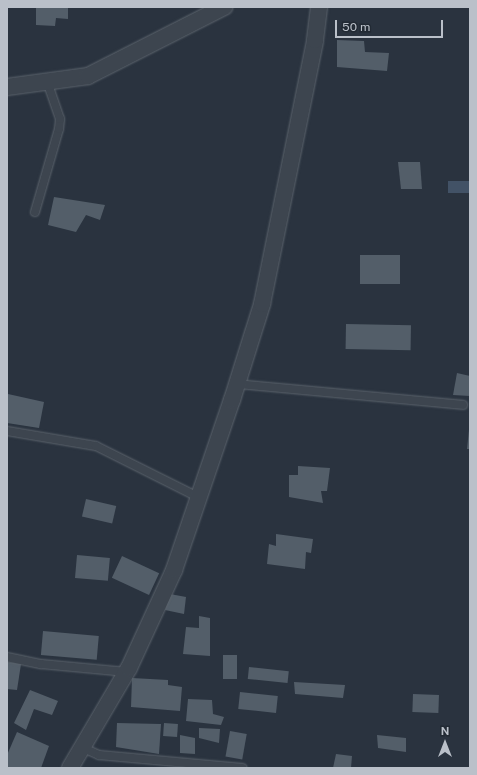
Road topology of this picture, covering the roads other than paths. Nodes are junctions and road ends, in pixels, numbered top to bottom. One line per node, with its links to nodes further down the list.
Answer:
1 (224, 7): 3 (street)
2 (319, 7): 6 (street)
3 (47, 82): 4 (street); 5 (lane)
4 (7, 87)
5 (35, 212)
6 (237, 384): 7 (lane); 9 (street)
7 (463, 404)
8 (7, 431): 9 (lane)
9 (200, 498): 11 (street)
10 (7, 657): 11 (lane)
11 (127, 672): 12 (street)
12 (82, 746): 13 (street); 14 (lane)
13 (70, 768)
14 (242, 768)

